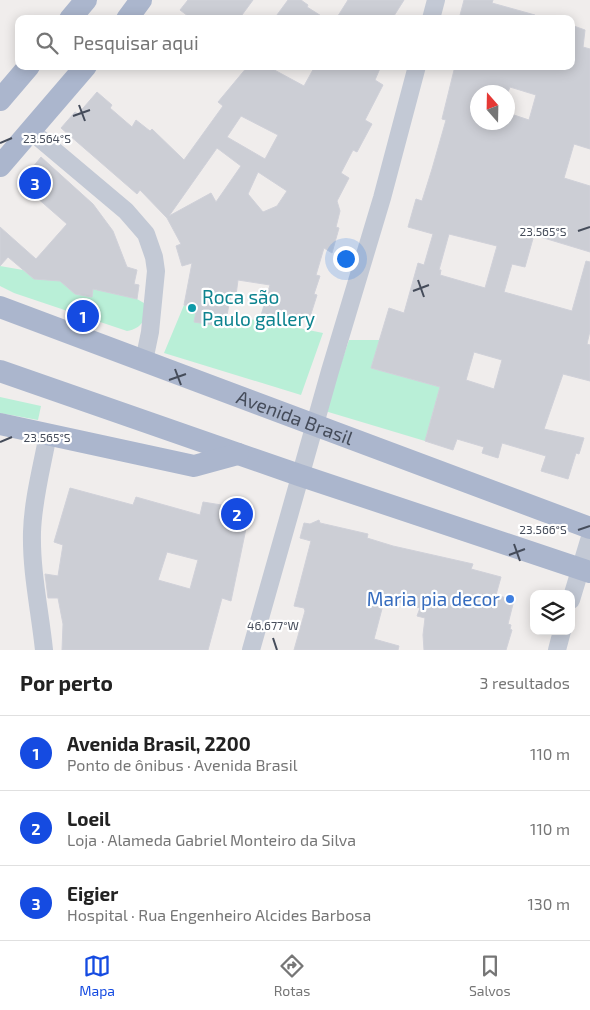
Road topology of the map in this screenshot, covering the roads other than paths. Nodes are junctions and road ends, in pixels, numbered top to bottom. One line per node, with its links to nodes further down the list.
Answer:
1 (86, 0): 4 (main road)
2 (141, 0): 5 (main road)
3 (436, 0): 6 (street)
4 (73, 15)
5 (129, 15)
6 (432, 15)
7 (26, 70): 10 (main road)
8 (83, 70): 11 (main road)
9 (416, 70): 17 (street)
10 (0, 100)
11 (31, 131): 12 (main road); 14 (street)
12 (0, 166)
13 (0, 307): 14 (main road, Avenida Brasil)
14 (144, 361): 17 (main road, Avenida Brasil)
15 (0, 371): 19 (main road)
16 (0, 424): 18 (main road)
17 (314, 424): 20 (street); 21 (main road, Avenida Brasil)
18 (48, 434): 19 (main road); 26 (street)
19 (238, 454): 20 (main road)
20 (299, 475): 23 (main road); 27 (street)
21 (590, 528)
22 (590, 537): 23 (street)
23 (585, 570): 24 (street)
24 (575, 591)
25 (561, 635): 28 (street)
26 (43, 649)
27 (251, 650)
28 (557, 650)

